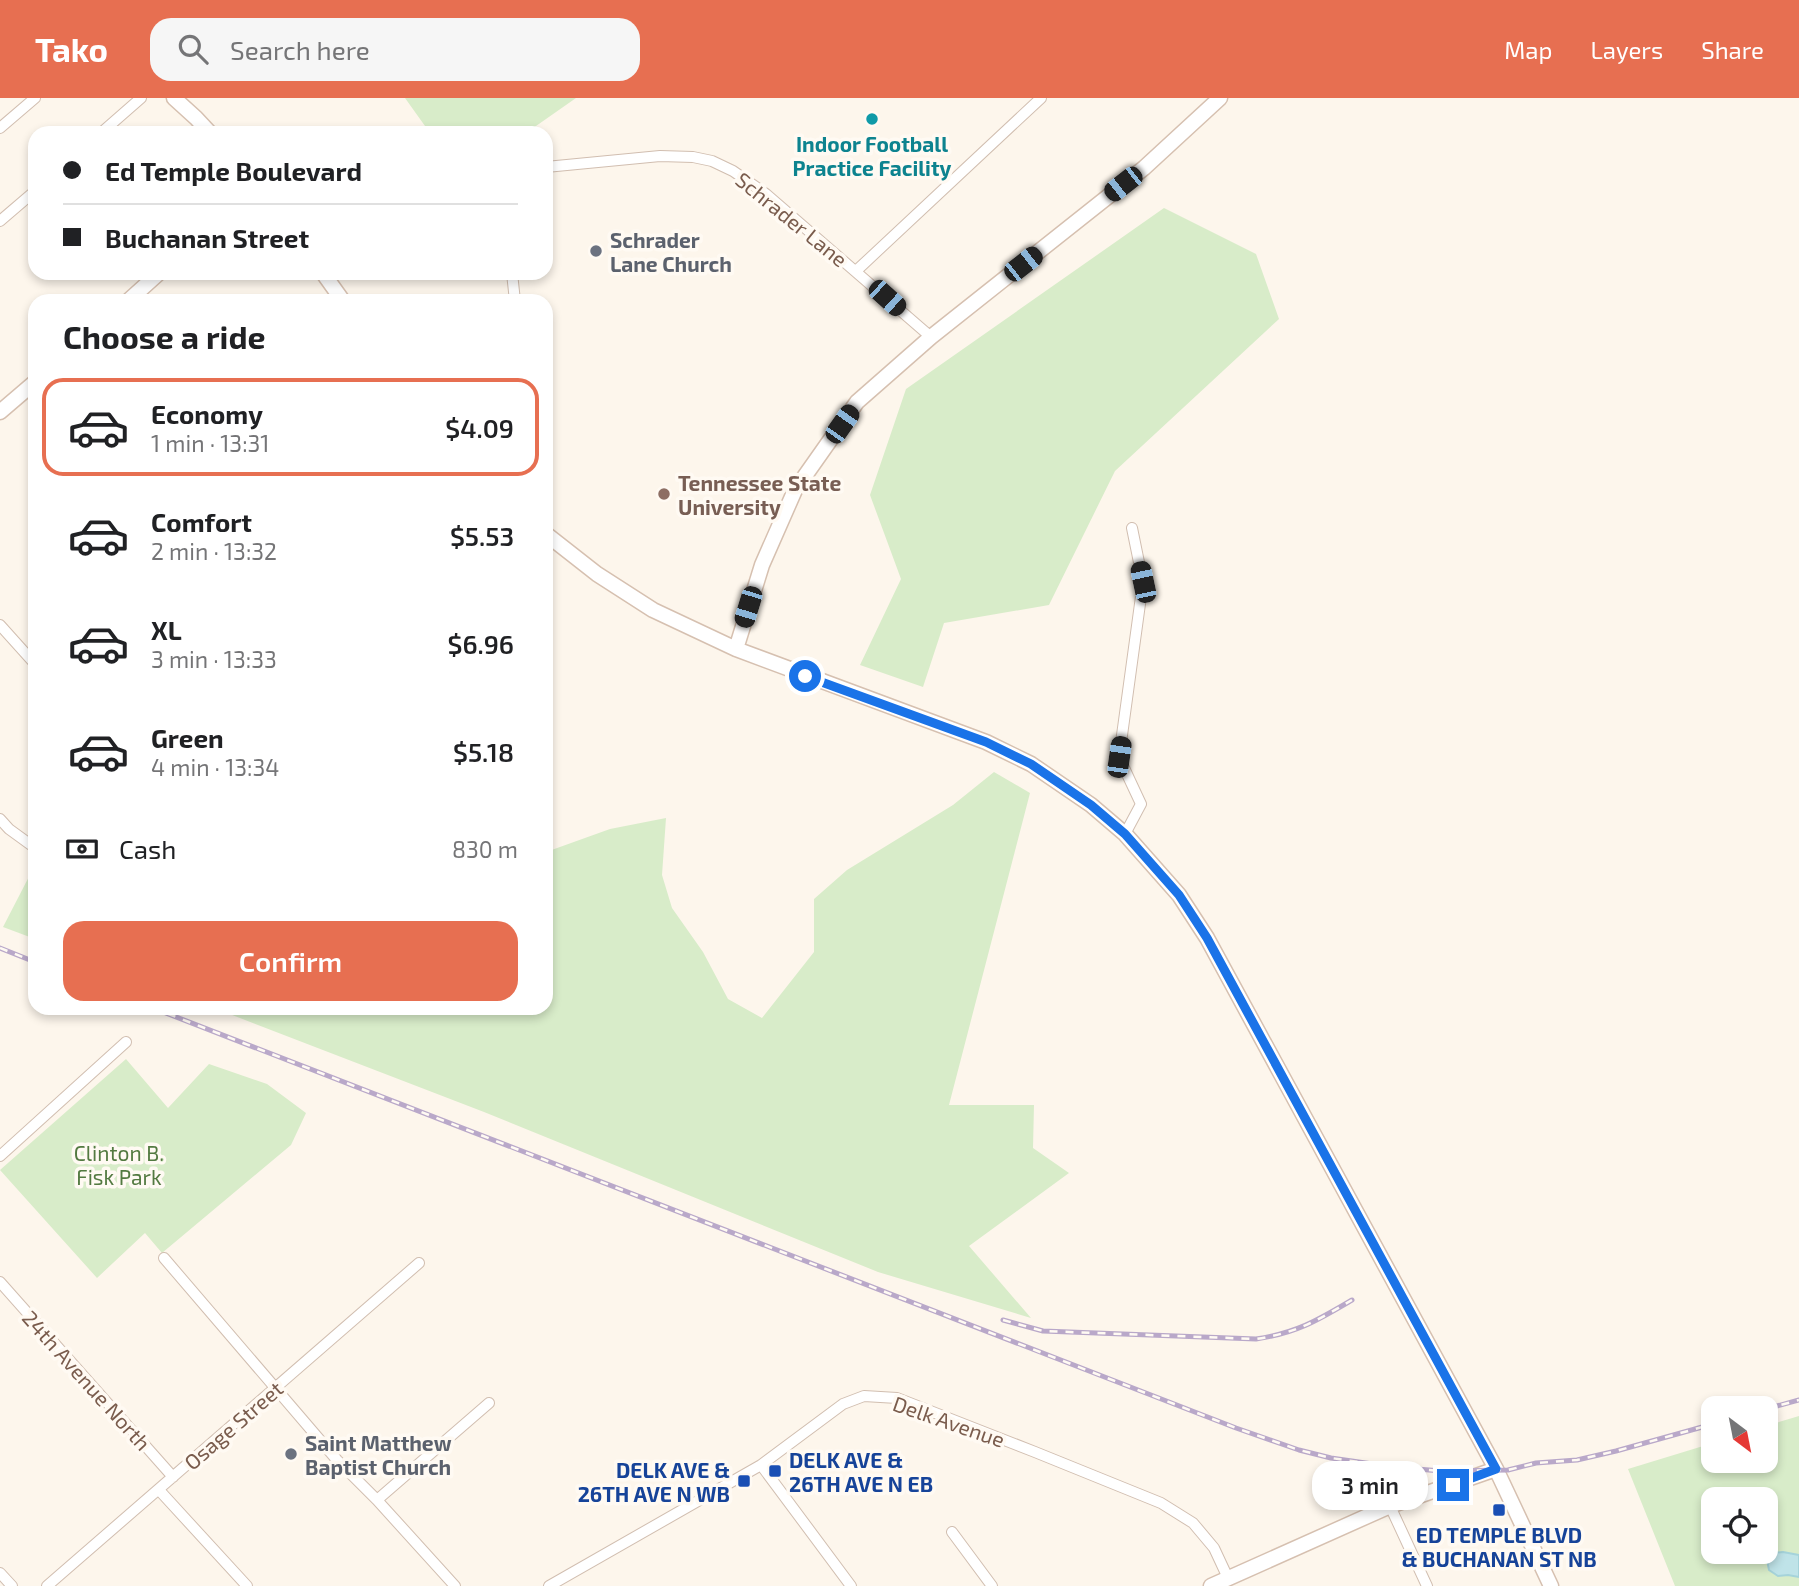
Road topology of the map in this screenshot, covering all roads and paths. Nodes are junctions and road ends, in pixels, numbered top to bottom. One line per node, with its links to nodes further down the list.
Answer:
1 (35, 98): 8 (street)
2 (141, 98): 6 (street)
3 (177, 98): 7 (main road)
4 (1041, 98): 12 (street)
5 (1211, 101): 15 (main road)
6 (109, 126)
7 (203, 126)
8 (0, 128)
9 (553, 166): 12 (street, Schrader Lane)
10 (28, 197): 11 (street)
11 (0, 221)
12 (856, 271): 15 (street, Schrader Lane)
13 (151, 280): 14 (main road)
14 (136, 294)
15 (931, 337): 21 (main road)
16 (28, 388): 17 (main road)
17 (0, 412)
18 (1132, 528): 24 (street)
19 (553, 539): 21 (main road)
20 (0, 625): 22 (street)
21 (736, 649): 24 (main road)
22 (28, 656)
23 (0, 819): 25 (street)
24 (1125, 834): 34 (main road)
25 (28, 843)
26 (126, 1042): 27 (street)
27 (0, 1156)
28 (164, 1258): 31 (street)
29 (419, 1262): 31 (street, Osage Street)
30 (0, 1282): 35 (street, 24th Avenue North)
31 (275, 1388): 35 (street, Osage Street); 37 (street)
32 (489, 1403): 37 (street)
33 (761, 1465): 41 (street, Delk Avenue); 46 (street, Delk Avenue); 47 (street)
34 (1496, 1469): 38 (main road); 51 (main road)
35 (173, 1477): 36 (street, Osage Street)
36 (159, 1490): 43 (street, Osage Street); 44 (street)
37 (377, 1500): 45 (street)
38 (1390, 1506): 41 (main road); 50 (street)
39 (953, 1532): 48 (street)
40 (0, 1573): 42 (street)
41 (1228, 1578): 49 (main road)
42 (12, 1586)
43 (47, 1586)
44 (247, 1586)
45 (455, 1586)
46 (549, 1586)
47 (851, 1586)
48 (992, 1586)
49 (1211, 1586)
50 (1427, 1586)
51 (1551, 1586)

